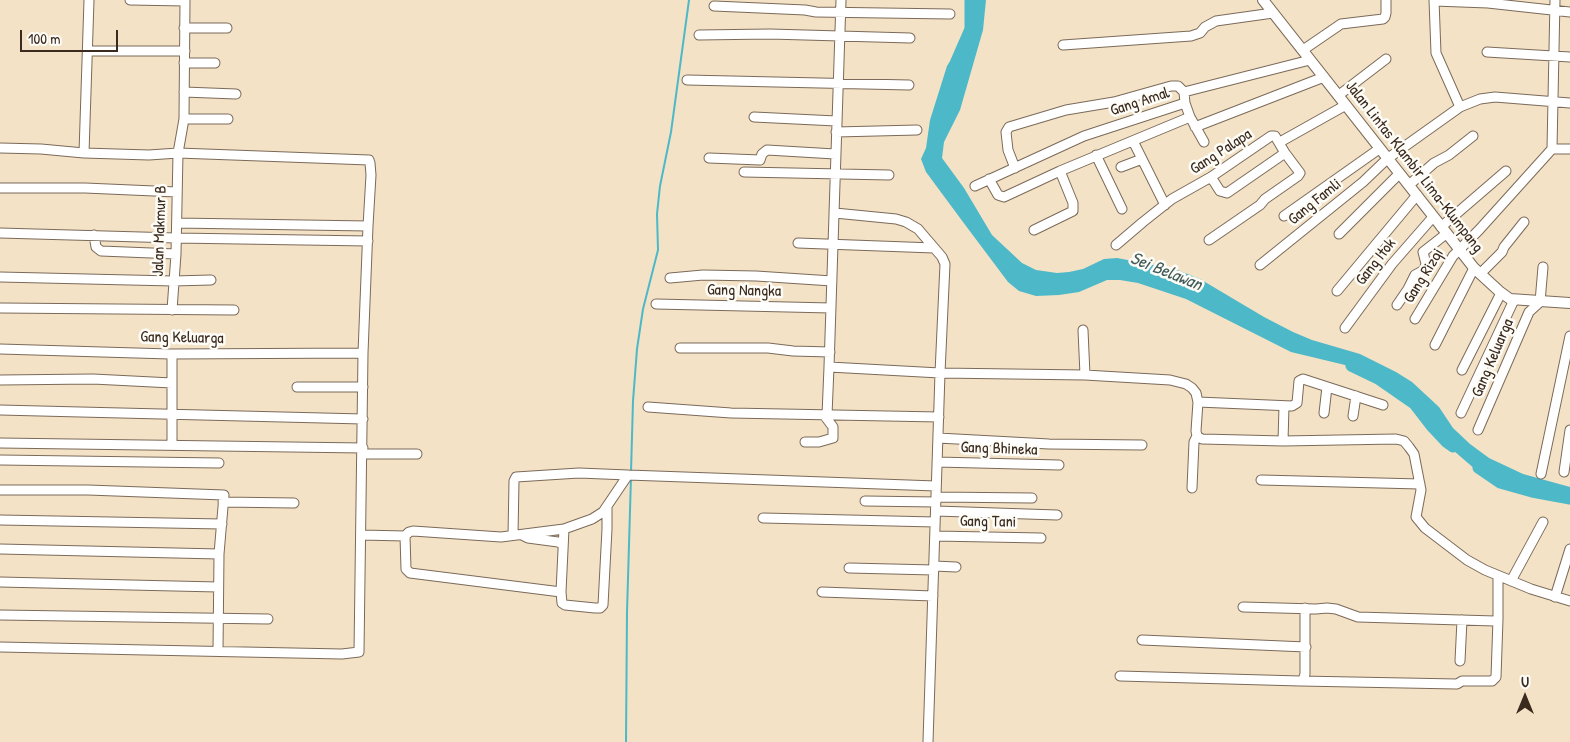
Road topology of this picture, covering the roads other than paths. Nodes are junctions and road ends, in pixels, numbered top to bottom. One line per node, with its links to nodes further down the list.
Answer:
1 (89, 0): 22 (street)
2 (130, 0): 3 (street)
3 (185, 0): 15 (street, Jalan Makmur B)
4 (841, 0): 12 (street)
5 (1386, 0): 21 (street)
6 (1434, 0): 10 (street); 43 (street)
7 (1555, 0): 10 (street)
8 (1265, 1): 13 (main road, Jalan Lintas Klambir Lima–Klumpang)
9 (714, 6): 12 (street)
10 (1555, 11): 11 (street); 25 (street)
11 (1570, 12)
12 (840, 13): 14 (street); 18 (street)
13 (1273, 13): 20 (street); 21 (main road, Jalan Lintas Klambir Lima–Klumpang)
14 (950, 14)
15 (184, 28): 16 (street); 23 (street, Jalan Makmur B)
16 (227, 28)
17 (698, 35): 18 (street)
18 (839, 36): 19 (street); 33 (street)
19 (910, 38)
20 (1063, 45)
21 (1303, 50): 28 (main road, Jalan Lintas Klambir Lima–Klumpang)
22 (88, 51): 23 (street); 60 (street)
23 (185, 51): 30 (street, Jalan Makmur B)
24 (1487, 52): 25 (street)
25 (1553, 56): 26 (street); 39 (street)
26 (1570, 57)
27 (1386, 59): 38 (street)
28 (1310, 60): 31 (main road, Jalan Lintas Klambir Lima–Klumpang); 36 (street, Gang Amal)
29 (215, 63): 30 (street)
30 (184, 64): 35 (street, Jalan Makmur B)
31 (1324, 77): 38 (main road, Jalan Lintas Klambir Lima–Klumpang); 49 (street)
32 (687, 80): 33 (street)
33 (838, 83): 34 (street); 48 (street)
34 (909, 85)
35 (184, 92): 37 (street); 46 (street, Jalan Makmur B)
36 (1184, 92): 40 (street, Gang Amal); 69 (street)
37 (236, 94)
38 (1339, 95): 42 (main road, Jalan Lintas Klambir Lima–Klumpang)
39 (1553, 102): 41 (street, Gang Famli); 43 (street, Gang Famli); 58 (street)
40 (1185, 103): 45 (street); 69 (street, Gang Amal)
41 (1570, 103)
42 (1346, 104): 55 (street, Gang Palapa); 57 (main road, Jalan Lintas Klambir Lima–Klumpang)
43 (1460, 107): 67 (street, Gang Famli)
44 (754, 117): 48 (street)
45 (1190, 117): 49 (street); 53 (street)
46 (184, 119): 47 (street); 61 (street, Jalan Makmur B)
47 (228, 119)
48 (836, 121): 51 (street)
49 (1196, 127): 54 (street)
50 (917, 130): 51 (street)
51 (836, 132): 63 (street)
52 (1473, 136): 78 (street)
53 (1133, 141): 64 (street); 66 (street)
54 (1204, 142)
55 (1280, 142): 62 (street); 76 (street, Gang Palapa)
56 (0, 148): 60 (street)
57 (1379, 149): 67 (main road, Jalan Lintas Klambir Lima–Klumpang); 86 (street)
58 (1552, 149): 59 (street); 103 (street, Gang Rizqi)
59 (1570, 149)
60 (84, 153): 61 (street)
61 (178, 153): 81 (street, Jalan Makmur B); 90 (street)
62 (1285, 153): 76 (street); 97 (street)
63 (835, 154): 65 (street); 73 (street)
64 (1096, 155): 70 (street); 84 (street)
65 (709, 158)
66 (1142, 159): 68 (street); 83 (street)
67 (1387, 159): 74 (main road, Jalan Lintas Klambir Lima–Klumpang); 105 (street, Gang Famli)
68 (1121, 167)
69 (1015, 168): 77 (street, Gang Amal)
70 (1060, 171): 77 (street); 91 (street)
71 (1506, 171): 92 (street)
72 (744, 172): 73 (street)
73 (834, 174): 75 (street); 85 (street)
74 (1399, 174): 78 (main road, Jalan Lintas Klambir Lima–Klumpang); 94 (street)
75 (888, 175)
76 (1211, 177): 83 (street, Gang Palapa)
77 (990, 180): 79 (street, Gang Amal)
78 (1409, 185): 82 (main road, Jalan Lintas Klambir Lima–Klumpang)
79 (975, 186)
80 (0, 188): 81 (street)
81 (177, 192): 89 (street, Jalan Makmur B)
82 (1416, 195): 87 (main road, Jalan Lintas Klambir Lima–Klumpang); 113 (street)
83 (1164, 205): 101 (street, Gang Palapa)
84 (1122, 209)
85 (835, 213): 100 (street); 102 (street)
86 (1284, 216)
87 (1433, 217): 92 (main road, Jalan Lintas Klambir Lima–Klumpang); 125 (street, Gang Itok)
88 (1524, 222): 107 (street)
89 (177, 223): 90 (street); 96 (street, Jalan Makmur B)
90 (368, 226): 98 (street)
91 (1034, 230)
92 (1443, 230): 103 (main road, Jalan Lintas Klambir Lima–Klumpang); 119 (street)
93 (0, 233): 95 (street)
94 (1339, 234)
95 (94, 235): 96 (street); 104 (street)
96 (176, 238): 98 (street); 104 (street, Jalan Makmur B)
97 (1209, 240)
98 (368, 241): 132 (street)
99 (798, 243): 100 (street)
100 (833, 243): 102 (street); 112 (street)
101 (1116, 245)
102 (934, 248): 136 (street)
103 (1459, 250): 107 (main road, Jalan Lintas Klambir Lima–Klumpang); 124 (street, Gang Rizqi)
104 (176, 254): 111 (street, Jalan Makmur B)
105 (1260, 265)
106 (1543, 267): 116 (street)
107 (1477, 271): 114 (main road, Jalan Lintas Klambir Lima–Klumpang); 128 (street)
108 (0, 278): 111 (street)
109 (670, 278): 112 (street)
110 (211, 280): 111 (street)
111 (174, 281): 122 (street, Jalan Makmur B)
112 (832, 281): 121 (street)
113 (1336, 291)
114 (1501, 293): 115 (main road, Jalan Lintas Klambir Lima–Klumpang); 135 (street)
115 (1514, 300): 116 (main road, Jalan Lintas Klambir Lima–Klumpang); 150 (street)
116 (1540, 302): 117 (main road, Jalan Lintas Klambir Lima–Klumpang); 156 (street, Gang Keluarga)
117 (1570, 303)
118 (656, 304): 121 (street, Gang Nangka)
119 (1397, 305)
120 (0, 308): 122 (street)
121 (831, 308): 131 (street)
122 (172, 310): 123 (street)
123 (234, 310)
124 (1415, 319)
125 (1345, 328)
126 (1083, 330): 137 (street)
127 (1570, 336): 172 (street)
128 (1435, 345)
129 (680, 348): 131 (street)
130 (0, 350): 133 (street, Gang Keluarga)
131 (830, 352): 134 (street)
132 (364, 353): 133 (street, Gang Keluarga); 140 (street)
133 (172, 354): 139 (street)
134 (830, 366): 136 (street); 152 (street)
135 (1462, 370)
136 (940, 373): 137 (street); 154 (street)
137 (1085, 375): 144 (street)
138 (0, 380): 139 (street)
139 (172, 383): 151 (street)
140 (363, 386): 141 (street); 155 (street)
141 (297, 387)
142 (1327, 387): 143 (street); 146 (street); 149 (street)
143 (1356, 396): 145 (street); 153 (street)
144 (1198, 402): 146 (street); 158 (street)
145 (1383, 405)
146 (1284, 406): 161 (street)
147 (648, 407): 152 (street)
148 (0, 410): 151 (street)
149 (1324, 413)
150 (1461, 413)
151 (172, 414): 155 (street); 163 (street)
152 (826, 415): 154 (street); 160 (street)
153 (1353, 416)
154 (939, 417): 159 (street)
155 (363, 419): 165 (street)
156 (1478, 430)
157 (1570, 430): 171 (street)
158 (1197, 436): 161 (street); 177 (street)
159 (938, 438): 164 (street); 168 (street)
160 (805, 442)
161 (1283, 442): 175 (street)
162 (0, 443): 163 (street)
163 (172, 445): 165 (street)
164 (1142, 446)
165 (363, 451): 166 (street); 193 (street)
166 (418, 454)
167 (0, 460): 169 (street)
168 (937, 462): 170 (street, Gang Bhineka); 176 (street)
169 (219, 463)
170 (1059, 466)
171 (1564, 472)
172 (1541, 474)
173 (632, 475): 176 (street); 184 (street); 192 (street)
174 (1261, 480): 175 (street)
175 (1420, 484): 204 (street)
176 (936, 486): 183 (street)
177 (1192, 488)
178 (0, 490): 181 (street)
179 (1032, 498): 183 (street)
180 (864, 501): 183 (street)
181 (223, 502): 182 (street); 190 (street)
182 (294, 503)
183 (936, 503): 185 (street); 188 (street)
184 (607, 508): 191 (street); 208 (street)
185 (1057, 515)
186 (763, 518): 188 (street)
187 (0, 520): 190 (street)
188 (935, 522): 195 (street)
189 (1543, 522): 205 (street)
190 (222, 524): 200 (street)
191 (564, 529): 192 (street); 197 (street)
192 (517, 535): 194 (street); 197 (street)
193 (361, 536): 194 (street); 223 (street)
194 (405, 536): 208 (street)
195 (935, 536): 196 (street, Gang Tani); 203 (street)
196 (1041, 538)
197 (563, 544): 208 (street)
198 (0, 549): 200 (street)
199 (1570, 549): 211 (street)
200 (219, 554): 207 (street)
201 (956, 567): 203 (street)
202 (849, 568): 203 (street)
203 (934, 568): 210 (street)
204 (1498, 576): 205 (street); 218 (street)
205 (1511, 581): 211 (street)
206 (0, 582): 207 (street)
207 (218, 587): 216 (street)
208 (561, 592)
209 (822, 592): 210 (street)
210 (933, 596): 227 (street)
211 (1555, 597): 212 (street)
212 (1570, 601)
213 (1243, 607): 214 (street)
214 (1305, 608): 219 (street); 222 (street)
215 (0, 614): 216 (street)
216 (218, 617): 217 (street); 223 (street)
217 (268, 619)
218 (1498, 619): 219 (street); 226 (street)
219 (1462, 620): 224 (street)
220 (1142, 640): 222 (street)
221 (0, 647): 223 (street)
222 (1306, 647): 226 (street)
223 (218, 651)
224 (1460, 661)
225 (1120, 676): 226 (street)
226 (1303, 680)
227 (928, 742)

